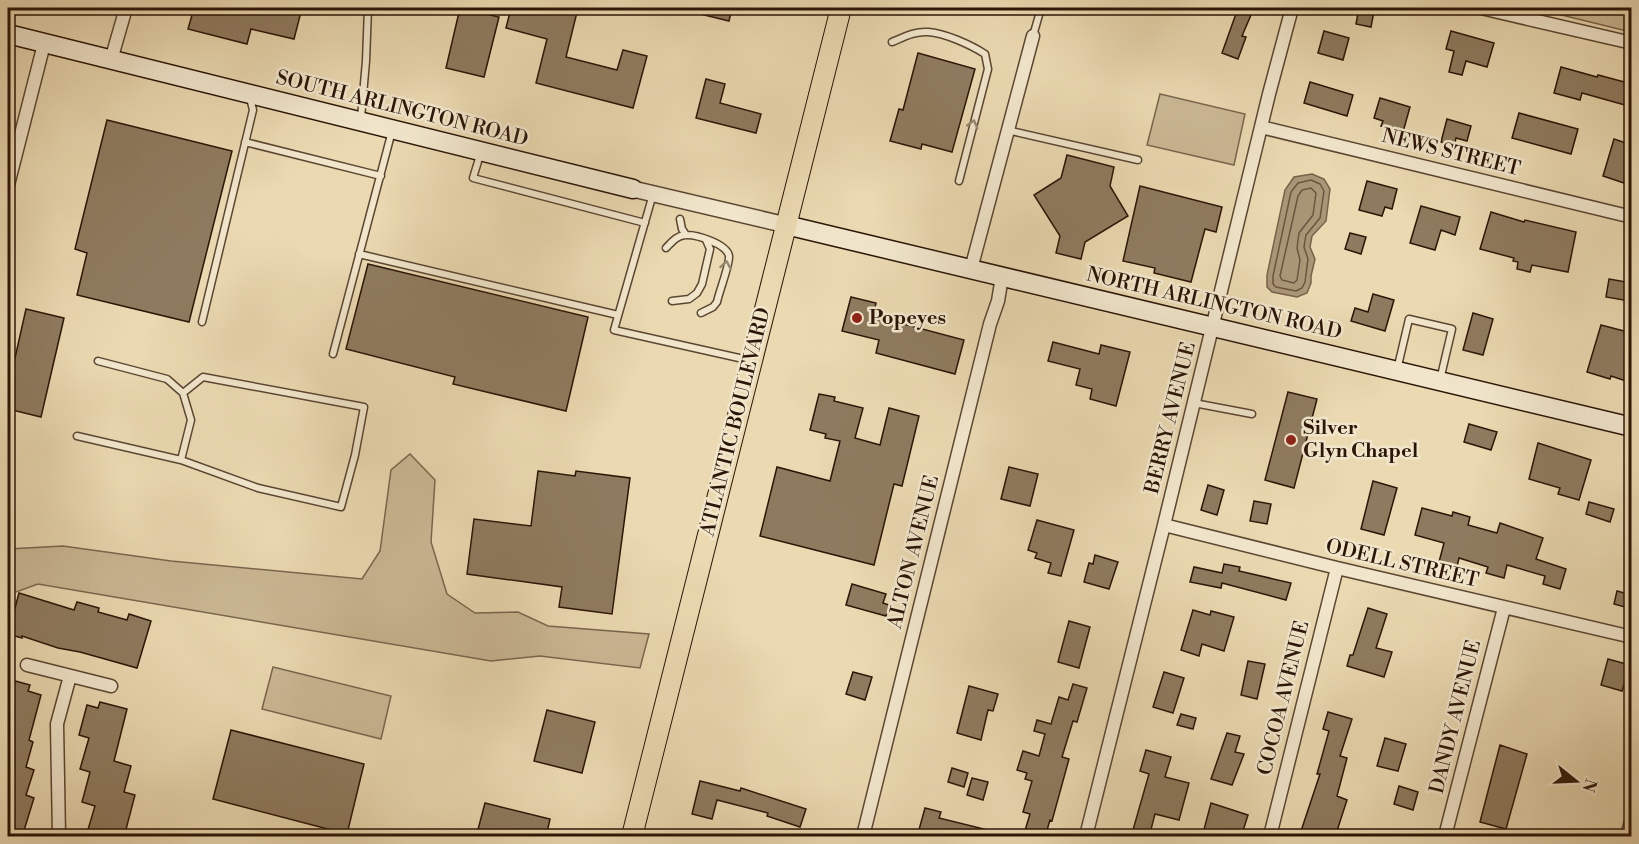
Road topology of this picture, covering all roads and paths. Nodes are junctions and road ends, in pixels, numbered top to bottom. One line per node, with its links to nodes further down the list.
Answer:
1 (126, 8): 12 (street)
2 (368, 8): 14 (lane)
3 (841, 8): 29 (main road, ATLANTIC BOULEVARD)
4 (1041, 8): 8 (lane)
5 (1292, 8): 15 (street, BERRY AVENUE)
6 (1481, 8): 10 (street)
7 (8, 34): 11 (main road, SOUTH ARLINGTON ROAD)
8 (1033, 36): 17 (street)
9 (892, 42): 22 (lane, one-way to 9)
10 (1632, 43)
11 (44, 44): 12 (main road, SOUTH ARLINGTON ROAD); 23 (street)
12 (111, 60): 13 (main road, SOUTH ARLINGTON ROAD)
13 (250, 94): 14 (main road, SOUTH ARLINGTON ROAD); 18 (lane)
14 (360, 122): 16 (main road, SOUTH ARLINGTON ROAD)
15 (1261, 127): 26 (street, NEWS STREET); 40 (street, BERRY AVENUE)
16 (393, 130): 19 (main road, SOUTH ARLINGTON ROAD); 21 (lane)
17 (1007, 130): 20 (lane); 34 (street)
18 (245, 142): 21 (lane); 39 (lane)
19 (481, 151): 24 (main road, SOUTH ARLINGTON ROAD); 28 (lane)
20 (1138, 160)
21 (381, 176): 33 (lane)
22 (959, 181)
23 (8, 185)
24 (633, 189): 25 (street, SOUTH ARLINGTON ROAD)
25 (654, 194): 28 (lane); 29 (street, SOUTH ARLINGTON ROAD)
26 (1632, 217)
27 (680, 219): 30 (lane)
28 (645, 223): 38 (lane)
29 (786, 225): 34 (main road, NORTH ARLINGTON ROAD); 43 (main road, ATLANTIC BOULEVARD)
30 (686, 235): 31 (lane); 32 (lane)
31 (706, 240): 36 (lane); 37 (lane, one-way to 31)
32 (666, 248)
33 (360, 254): 38 (lane); 41 (lane)
34 (971, 269): 35 (main road, NORTH ARLINGTON ROAD)
35 (1002, 277): 40 (main road, NORTH ARLINGTON ROAD); 62 (street, ALTON AVENUE)
36 (672, 301)
37 (701, 313)
38 (618, 315): 43 (lane)
39 (202, 322)
40 (1213, 326): 44 (main road, NORTH ARLINGTON ROAD); 47 (street, BERRY AVENUE)
41 (333, 354)
42 (98, 361): 46 (lane)
43 (752, 361): 61 (main road, ATLANTIC BOULEVARD)
44 (1397, 371): 45 (main road, NORTH ARLINGTON ROAD); 45 (lane)
45 (1439, 381): 49 (main road, NORTH ARLINGTON ROAD)
46 (183, 393): 51 (lane); 51 (lane)
47 (1194, 403): 48 (lane); 52 (street, BERRY AVENUE)
48 (1252, 414)
49 (1632, 427)
50 (78, 436): 51 (lane)
51 (181, 460)
52 (1164, 525): 53 (street, ODELL STREET); 63 (street, BERRY AVENUE)
53 (1337, 568): 54 (street, ODELL STREET); 64 (street, COCOA AVENUE)
54 (1504, 608): 55 (street, ODELL STREET); 65 (street, DANDY AVENUE)
55 (1632, 637)
56 (27, 664): 57 (street)
57 (70, 676): 58 (street); 60 (street)
58 (111, 686)
59 (1632, 818): 66 (street)
60 (59, 837)
61 (632, 837)
62 (863, 837)
63 (1086, 837)
64 (1270, 837)
65 (1445, 837)
66 (1627, 837)

